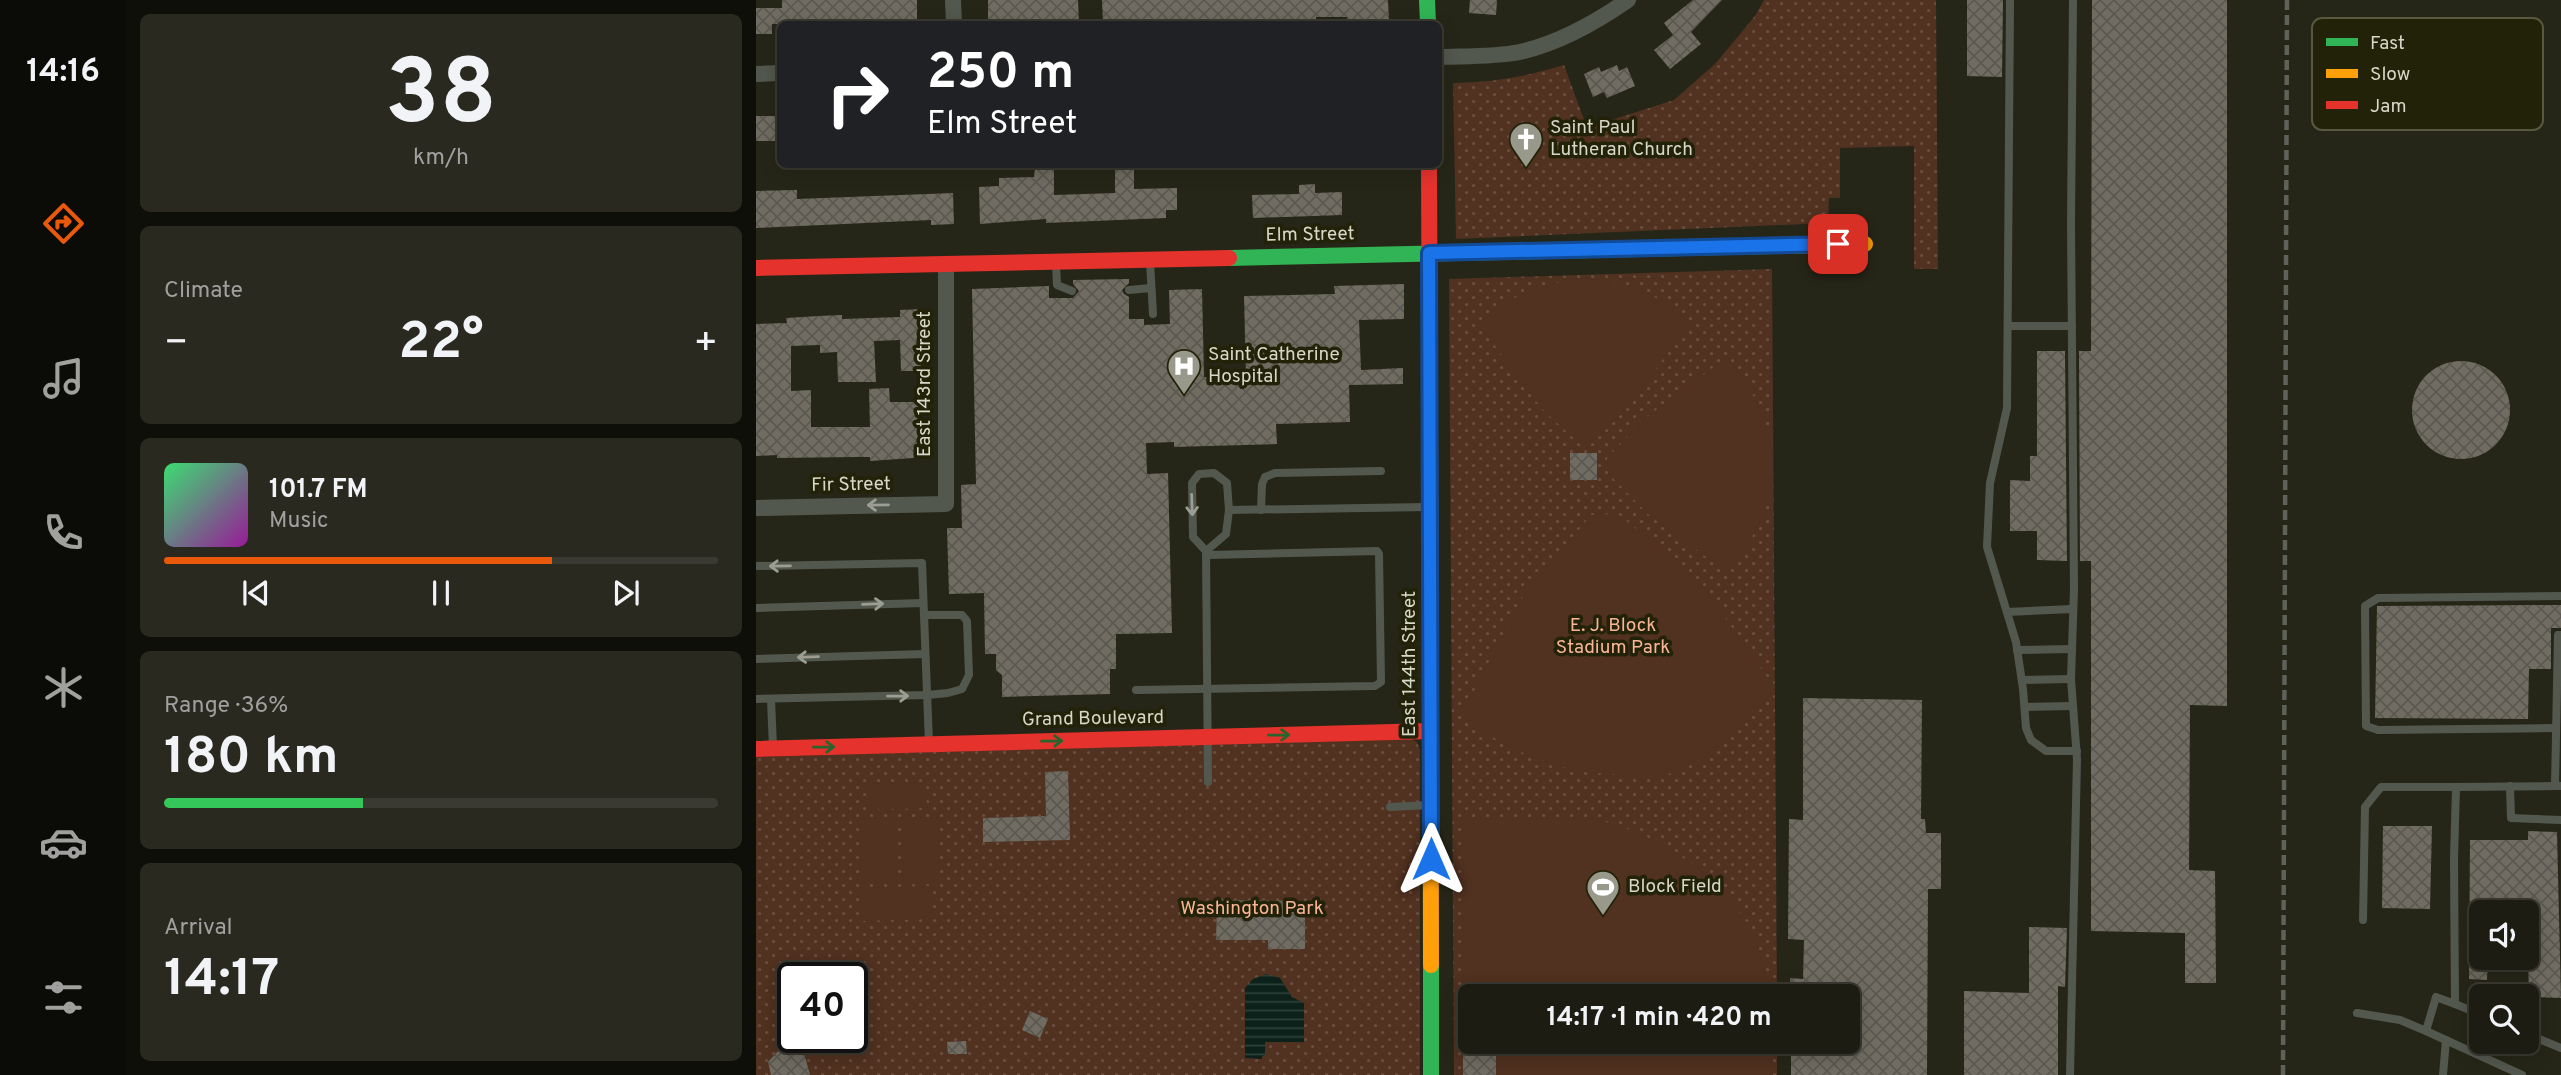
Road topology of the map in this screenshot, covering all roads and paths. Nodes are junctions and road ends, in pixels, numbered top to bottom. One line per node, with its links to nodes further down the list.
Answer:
1 (953, 0): 6 (street)
2 (1427, 0): 7 (street)
3 (1628, 0): 8 (street)
4 (2010, 0): 22 (lane)
5 (2073, 0): 23 (lane)
6 (954, 21)
7 (1428, 21)
8 (1442, 57)
9 (777, 73): 10 (street)
10 (756, 74)
11 (1429, 168): 13 (street, East 144th Street)
12 (1865, 244): 13 (street, Elm Street)
13 (1429, 253): 14 (street, Elm Street); 26 (street, East 144th Street)
14 (1150, 259): 15 (street, Elm Street); 18 (lane)
15 (1056, 261): 16 (street, Elm Street); 20 (lane)
16 (946, 264): 17 (street, Elm Street); 25 (street, East 143rd Street)
17 (756, 268)
18 (1151, 288): 19 (lane); 21 (lane)
19 (1129, 290)
20 (1072, 291)
21 (1153, 314)
22 (2008, 326): 23 (lane); 36 (lane)
23 (2072, 326): 35 (lane)
24 (1381, 471): 29 (lane)
25 (946, 504): 27 (street, Fir Street, one-way to 27)
26 (1430, 507): 29 (lane); 53 (street, East 144th Street)
27 (756, 508)
28 (1229, 510): 29 (lane); 30 (lane); 30 (lane, one-way to 30)
29 (1261, 510)
30 (1207, 553): 45 (lane); 45 (lane)
31 (756, 566): 33 (lane, one-way to 31)
32 (2561, 596): 52 (lane)
33 (923, 603): 34 (lane, one-way to 33); 37 (lane)
34 (756, 608)
35 (2073, 609): 36 (lane); 39 (lane)
36 (2007, 612): 40 (lane)
37 (924, 615): 41 (lane); 47 (lane)
38 (2561, 635): 52 (lane)
39 (2072, 649): 40 (lane); 43 (lane)
40 (2017, 650): 44 (lane)
41 (925, 654): 42 (lane, one-way to 42); 47 (lane)
42 (756, 659)
43 (2071, 679): 44 (lane); 50 (lane)
44 (2022, 680): 51 (lane)
45 (1209, 689): 46 (lane); 54 (lane)
46 (1136, 690)
47 (927, 695): 49 (lane, one-way to 47); 55 (lane)
48 (756, 699): 49 (lane)
49 (771, 699): 56 (lane)
50 (2072, 706): 51 (lane); 57 (lane)
51 (2025, 707): 57 (lane)
52 (2556, 728): 60 (lane)
53 (1431, 731): 54 (street, Grand Boulevard, one-way to 53); 62 (street, East 144th Street)
54 (1208, 737): 55 (street, Grand Boulevard, one-way to 54); 58 (lane)
55 (929, 744): 56 (street, Grand Boulevard, one-way to 55)
56 (764, 748)
57 (2077, 751): 74 (lane)
58 (1208, 782)
59 (2510, 786): 60 (lane); 61 (lane); 64 (lane)
60 (2558, 786)
61 (2456, 787): 65 (lane); 66 (lane)
62 (1431, 805): 63 (lane); 73 (street, East 144th Street)
63 (1390, 807)
64 (2561, 820)
65 (2363, 920)
66 (2455, 1004): 67 (lane); 69 (lane)
67 (2469, 1010)
68 (2357, 1013): 69 (lane)
69 (2426, 1031): 71 (lane)
70 (2539, 1039): 72 (lane)
71 (2446, 1040): 75 (lane); 76 (lane)
72 (2561, 1048)
73 (1432, 1075)
74 (2070, 1075)
75 (2443, 1075)
76 (2522, 1075)

